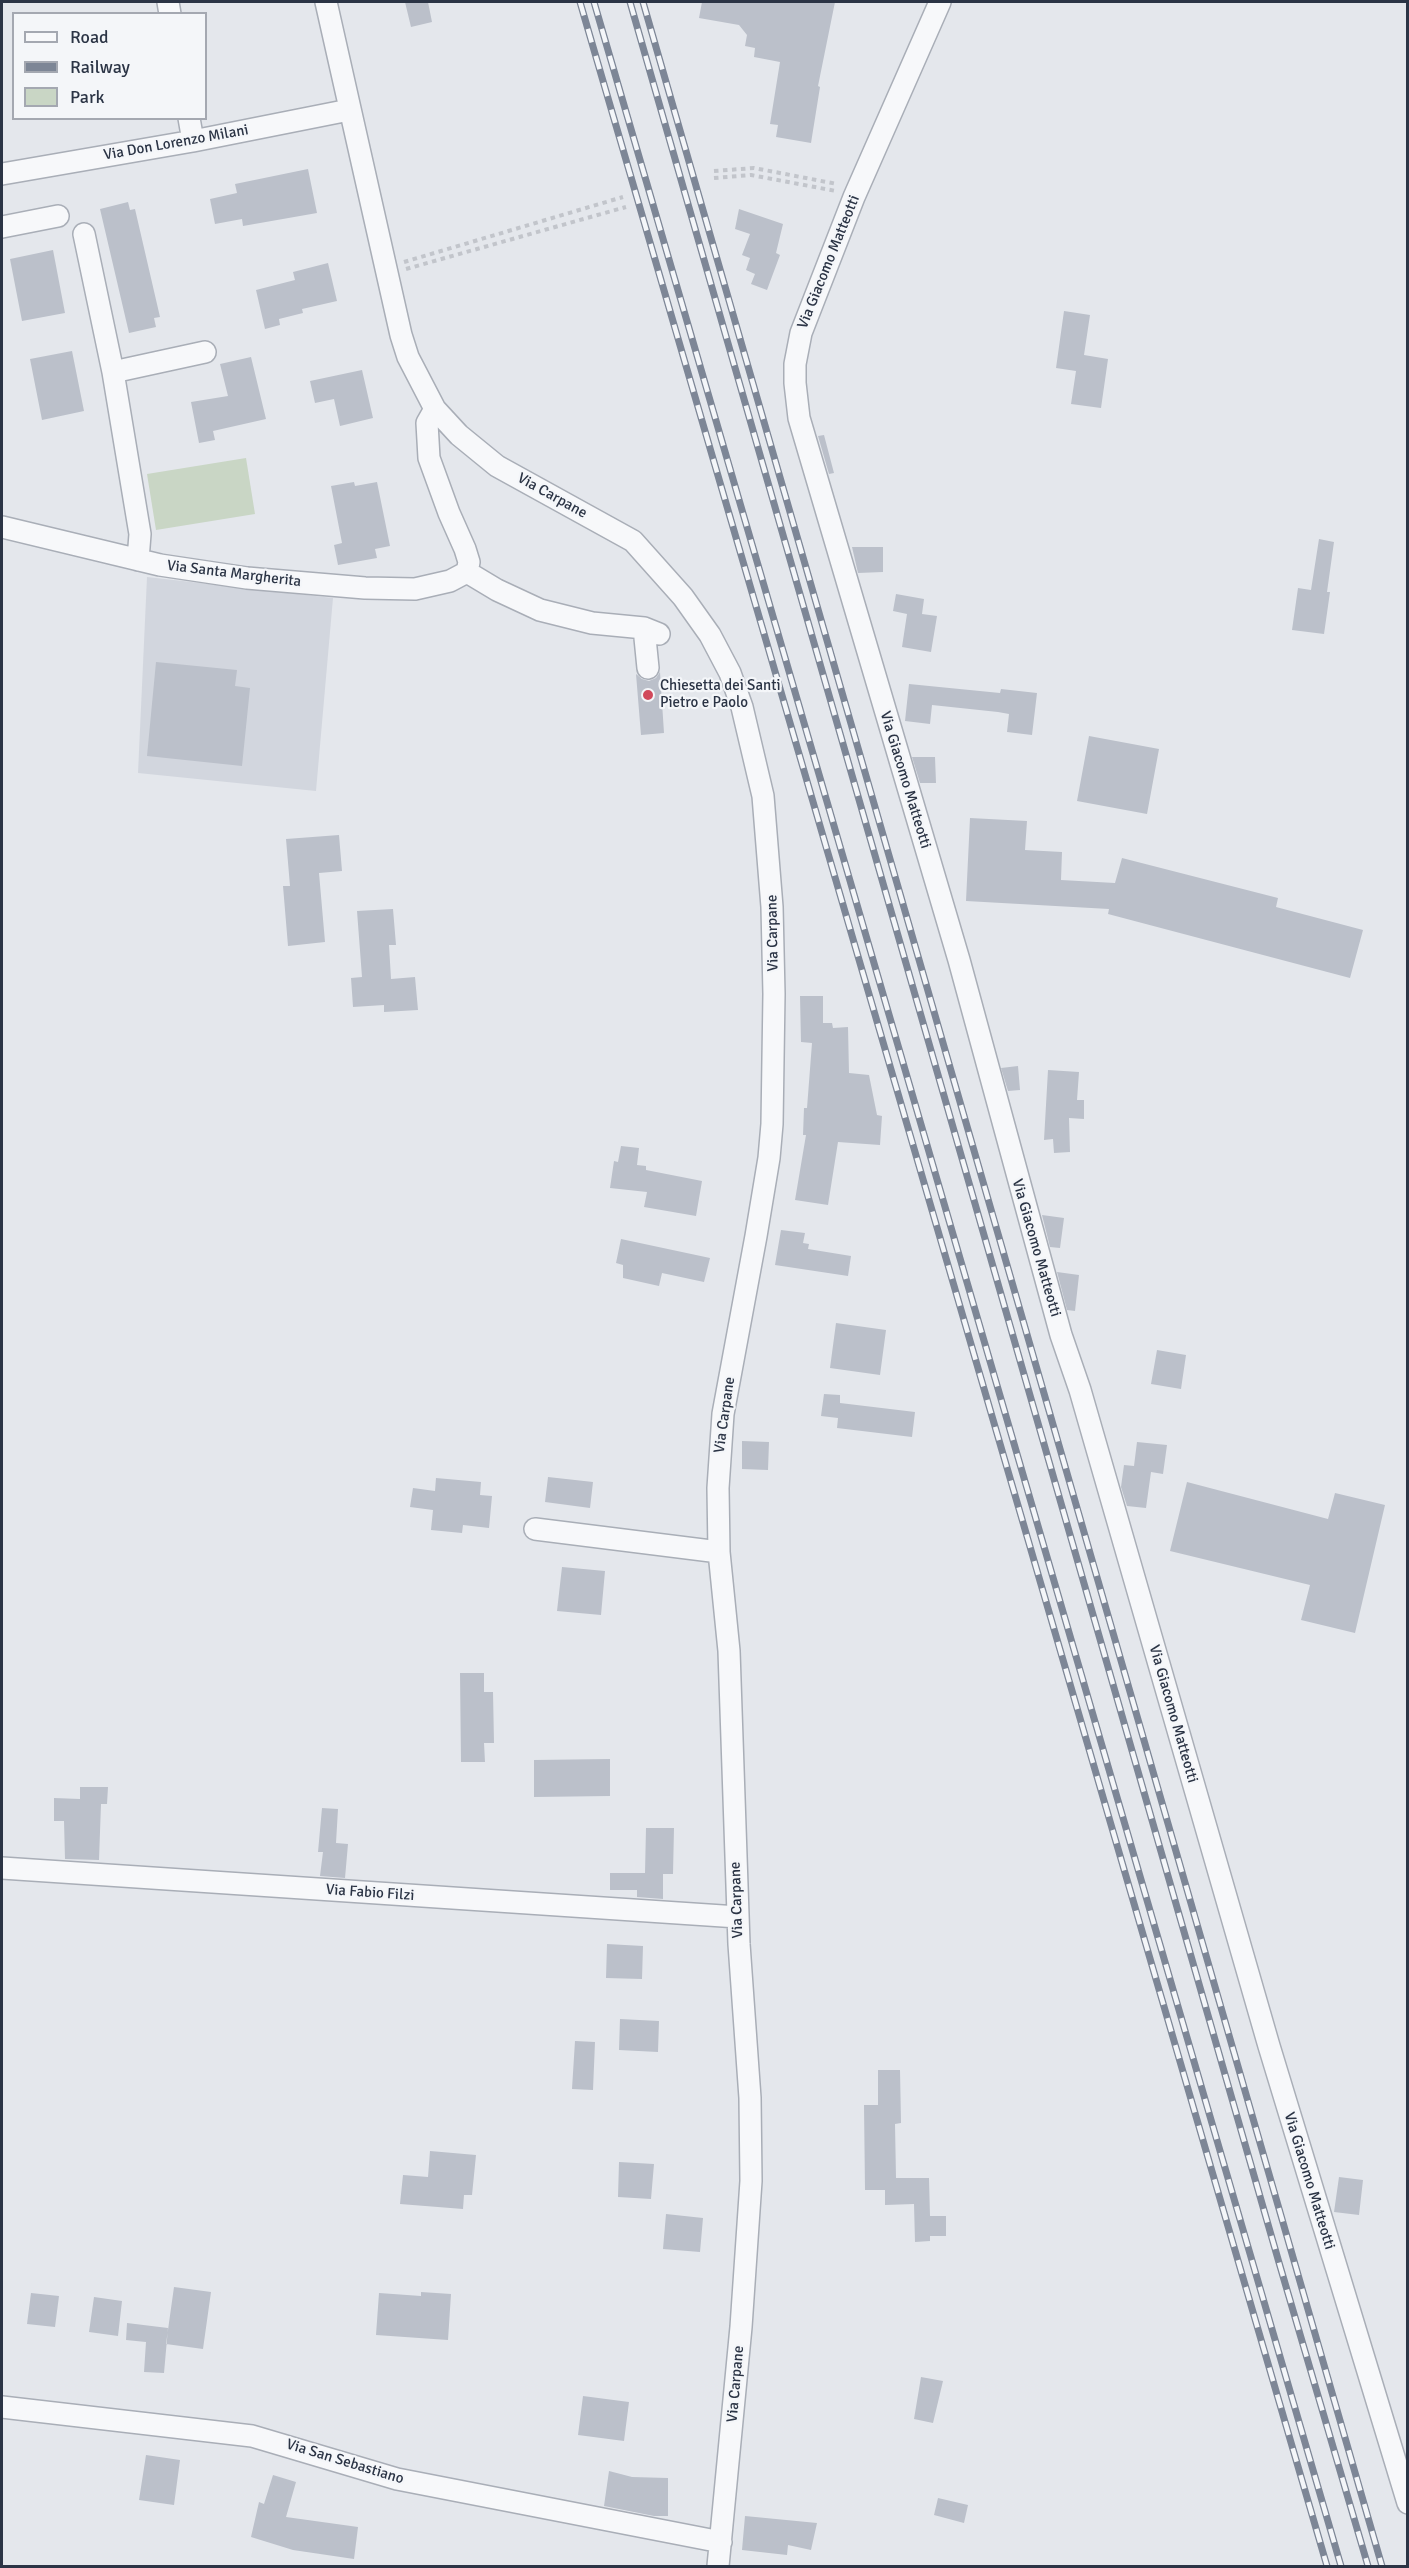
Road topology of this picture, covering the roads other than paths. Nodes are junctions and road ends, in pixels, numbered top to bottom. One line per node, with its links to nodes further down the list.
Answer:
1 (326, 2): 3 (street, Via Carpane)
2 (940, 2): 22 (street, Via Giacomo Matteotti)
3 (349, 110): 5 (street, Via Don Lorenzo Milani); 12 (street, Via Carpane)
4 (189, 120): 5 (street)
5 (193, 141): 6 (street, Via Don Lorenzo Milani)
6 (2, 174)
7 (58, 216): 8 (street)
8 (2, 227)
9 (84, 234): 11 (street)
10 (205, 352): 11 (street)
11 (113, 372): 14 (street)
12 (435, 409): 15 (street); 18 (street, Via Carpane)
13 (2, 527): 14 (street, Via Santa Margherita)
14 (138, 560): 15 (street, Via Santa Margherita)
15 (467, 572): 16 (street)
16 (648, 668)
17 (535, 1529): 18 (street)
18 (719, 1552): 20 (street, Via Carpane)
19 (2, 1868): 20 (street, Via Fabio Filzi)
20 (738, 1917): 23 (street, Via Carpane)
21 (2, 2407): 23 (street, Via San Sebastiano)
22 (1407, 2503)
23 (721, 2542): 24 (street, Via Carpane)
24 (721, 2566)

